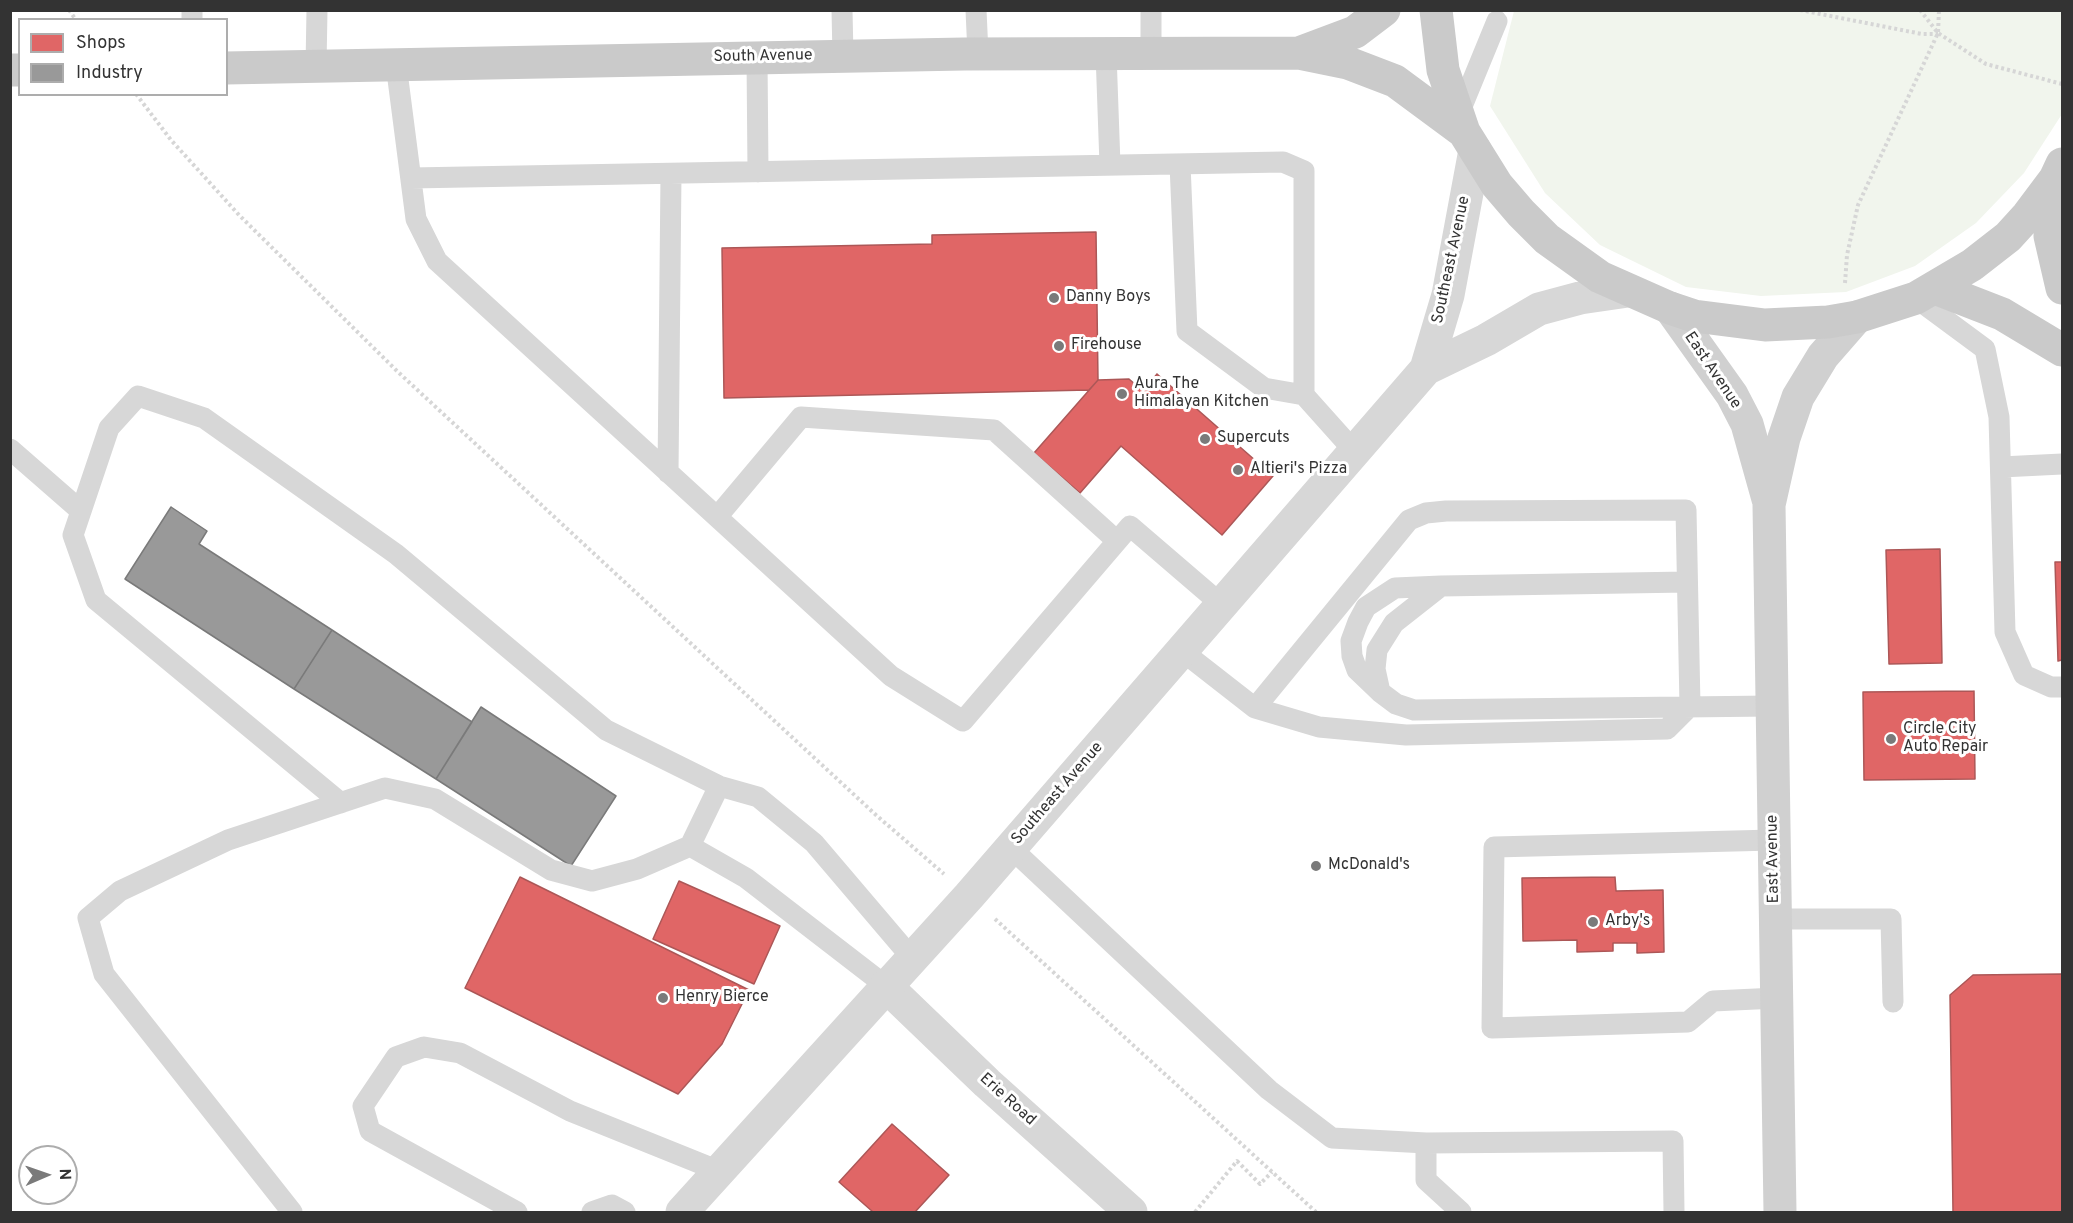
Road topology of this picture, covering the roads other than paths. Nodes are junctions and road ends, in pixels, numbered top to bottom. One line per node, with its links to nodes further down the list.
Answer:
1 (317, 10): 15 (lane)
2 (842, 10): 12 (lane)
3 (976, 10): 10 (lane)
4 (1151, 10): 8 (lane)
5 (1384, 10): 9 (main road, South Avenue)
6 (1436, 10): 17 (main road)
7 (1497, 21): 17 (lane)
8 (1151, 53): 9 (main road, South Avenue); 11 (main road, South Avenue)
9 (1299, 53): 17 (main road, South Avenue)
10 (978, 54): 11 (main road, South Avenue); 12 (main road, South Avenue)
11 (1106, 54): 19 (lane)
12 (843, 56): 13 (main road, South Avenue)
13 (757, 58): 14 (main road, South Avenue); 21 (lane)
14 (396, 64): 15 (main road, South Avenue); 23 (lane)
15 (316, 66): 16 (main road, South Avenue)
16 (228, 68)
17 (1466, 133): 25 (main road); 30 (street, Southeast Avenue)
18 (1180, 164): 19 (lane); 31 (lane); 31 (lane)
19 (1110, 165): 21 (lane)
20 (2059, 171): 24 (main road); 26 (main road)
21 (758, 172): 22 (lane)
22 (671, 174): 23 (lane); 36 (lane)
23 (411, 178): 36 (lane)
24 (2062, 288)
25 (1628, 291): 27 (main road); 30 (street, Southeast Avenue)
26 (1925, 293): 28 (main road); 29 (main road); 35 (lane)
27 (1670, 308): 28 (main road); 37 (main road, East Avenue)
28 (1852, 318): 37 (main road, East Avenue)
29 (2062, 350)
30 (1426, 369): 33 (street, Southeast Avenue)
31 (1304, 396): 33 (lane)
32 (10, 449): 38 (lane)
33 (1355, 452): 43 (street, Southeast Avenue)
34 (2062, 464): 35 (lane)
35 (2001, 467): 45 (lane)
36 (668, 472): 39 (lane)
37 (1769, 505): 48 (main road, East Avenue)
38 (81, 511): 50 (lane); 51 (lane)
39 (717, 517): 40 (lane); 40 (lane)
40 (1117, 541): 43 (lane)
41 (1687, 582): 42 (lane); 47 (lane); 49 (lane)
42 (1441, 586): 46 (lane); 46 (lane)
43 (1222, 605): 44 (street, Southeast Avenue)
44 (1182, 651): 49 (lane); 54 (street, Southeast Avenue)
45 (2062, 687)
46 (1380, 692): 47 (lane)
47 (1690, 706): 48 (lane); 49 (lane)
48 (1772, 706): 52 (main road, East Avenue)
49 (1255, 708)
50 (719, 786): 53 (lane); 56 (lane)
51 (341, 803): 53 (lane); 62 (lane)
52 (1774, 840): 55 (main road, East Avenue); 58 (lane)
53 (690, 846): 57 (lane)
54 (1011, 848): 56 (street, Southeast Avenue); 60 (lane)
55 (1775, 919): 58 (main road, East Avenue); 59 (lane)
56 (911, 957): 57 (street, Southeast Avenue)
57 (886, 986): 61 (street, Southeast Avenue); 67 (street, Erie Road)
58 (1777, 998): 70 (main road, East Avenue)
59 (1893, 1002)
60 (1426, 1143): 68 (lane); 69 (lane)
61 (719, 1171): 63 (lane); 66 (street, Southeast Avenue)
62 (292, 1212)
63 (517, 1212)
64 (592, 1212): 65 (lane)
65 (625, 1212)
66 (682, 1212)
67 (1131, 1212)
68 (1461, 1212)
69 (1674, 1212)
70 (1780, 1212)

